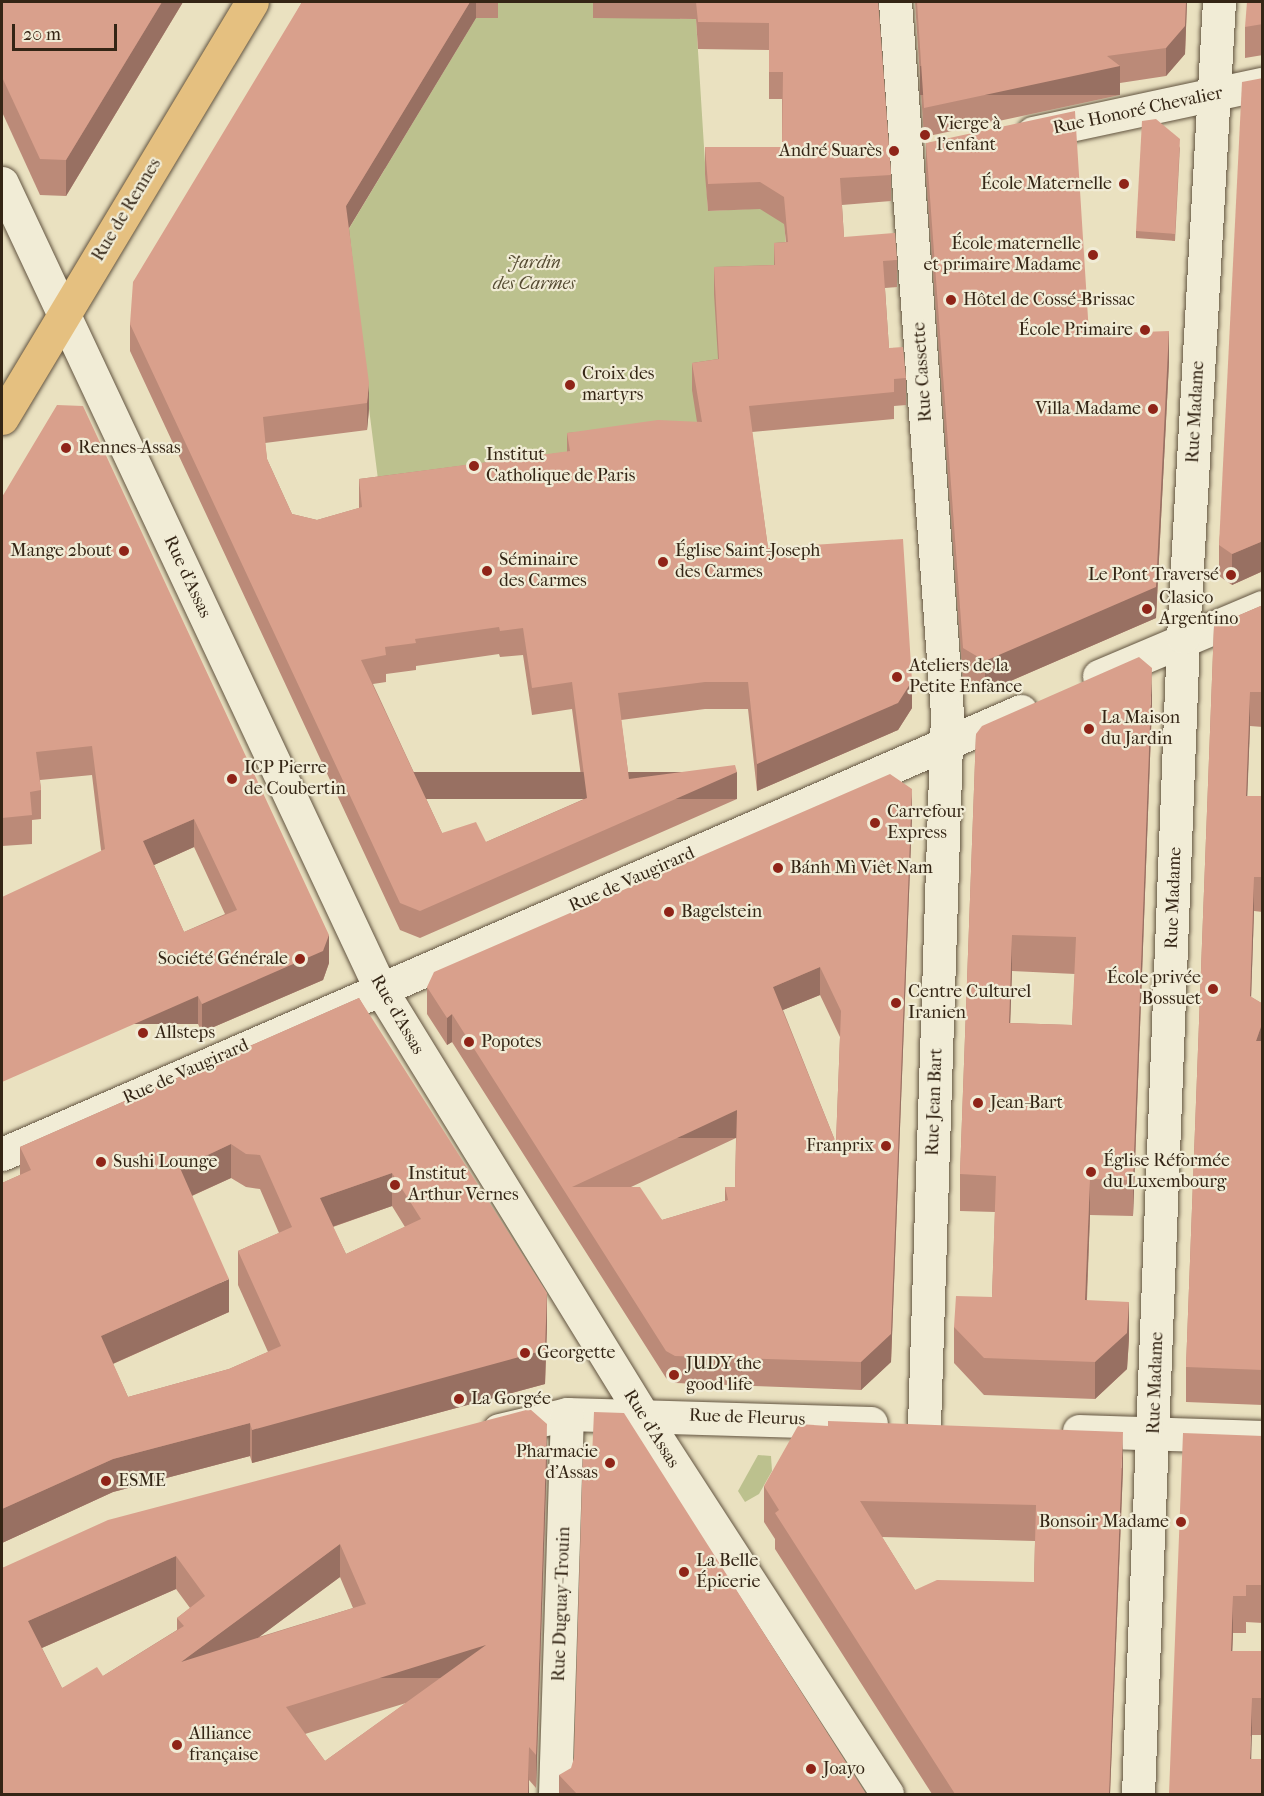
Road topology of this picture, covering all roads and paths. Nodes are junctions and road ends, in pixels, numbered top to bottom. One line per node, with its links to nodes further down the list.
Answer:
1 (252, 2): 8 (main road, Rue de Rennes)
2 (895, 2): 12 (street, Rue Cassette)
3 (1219, 2): 5 (street, Rue Madame)
4 (1263, 84): 5 (street, Rue Honoré Chevalier)
5 (1214, 95): 6 (street, Rue Honoré Chevalier); 11 (street, Rue Madame)
6 (1006, 138)
7 (2, 183): 8 (street, Rue d'Assas)
8 (63, 315): 9 (main road, Rue de Rennes); 13 (street, Rue d'Assas)
9 (2, 418)
10 (1263, 607): 11 (street, Rue de Vaugirard)
11 (1183, 637): 12 (street, Rue de Vaugirard); 20 (street, Rue Madame)
12 (946, 743): 13 (street, Rue de Vaugirard); 17 (street, Rue Jean Bart)
13 (381, 990): 14 (street, Rue de Vaugirard); 16 (street, Rue d'Assas)
14 (2, 1154)
15 (567, 1414): 16 (street, Rue de Fleurus); 22 (street, Rue de Fleurus); 23 (street, Rue Duguay-Trouin)
16 (642, 1415): 17 (street, Rue de Fleurus); 24 (street, Rue d'Assas)
17 (924, 1425): 18 (street, Rue de Fleurus)
18 (959, 1427)
19 (1050, 1430): 20 (street)
20 (1154, 1434): 21 (street); 25 (street, Rue Madame)
21 (1263, 1437)
22 (468, 1438)
23 (555, 1794)
24 (887, 1794)
25 (1138, 1794)

